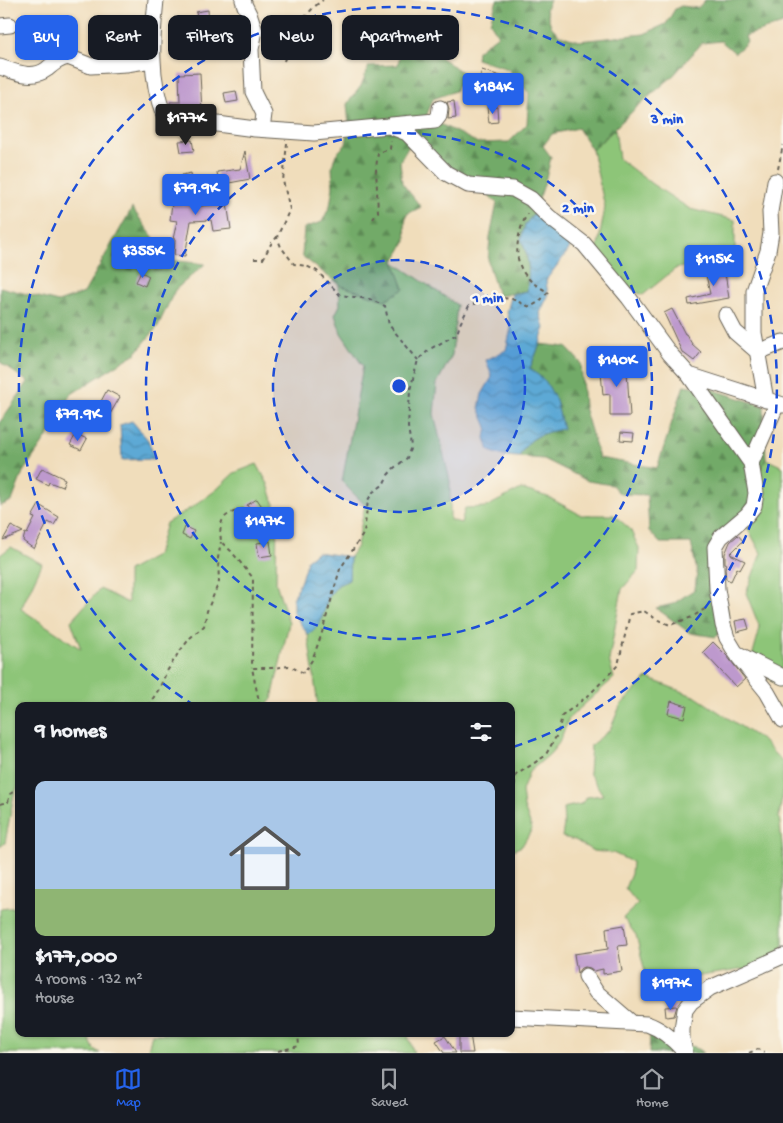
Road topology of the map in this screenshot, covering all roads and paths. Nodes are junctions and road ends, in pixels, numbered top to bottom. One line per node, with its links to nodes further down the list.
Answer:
1 (156, 0): 4 (street)
2 (243, 0): 10 (street)
3 (323, 0): 6 (path)
4 (155, 15)
5 (152, 60): 7 (street); 10 (street)
6 (284, 61)
7 (0, 67)
8 (440, 108): 9 (street)
9 (394, 127): 11 (street); 14 (street); 15 (path)
10 (262, 129): 11 (street)
11 (287, 131): 16 (path)
12 (783, 145): 13 (path)
13 (775, 181): 20 (street)
14 (531, 199): 21 (path); 22 (street)
15 (373, 219)
16 (277, 237): 17 (path); 21 (path)
17 (254, 259)
18 (726, 316): 20 (street)
19 (783, 342): 20 (street)
20 (758, 352): 23 (street)
21 (418, 360): 29 (path)
22 (689, 375): 23 (street); 24 (street)
23 (775, 403): 24 (street)
24 (751, 463): 27 (street)
25 (243, 509): 26 (path)
26 (221, 542): 29 (path); 31 (path)
27 (719, 600): 28 (street); 34 (path)
28 (736, 652): 30 (street); 33 (street)
29 (252, 668): 32 (path)
30 (783, 677)
31 (151, 702)
32 (259, 702)
33 (783, 720)
34 (515, 782)
35 (15, 791): 36 (path)
36 (0, 804)
37 (783, 956): 43 (street)
38 (586, 976): 40 (street)
39 (515, 1016): 40 (street)
40 (632, 1023): 43 (street)
41 (298, 1037): 42 (path)
42 (278, 1051)
43 (685, 1052)
44 (748, 1053): 45 (path)
45 (764, 1053)

